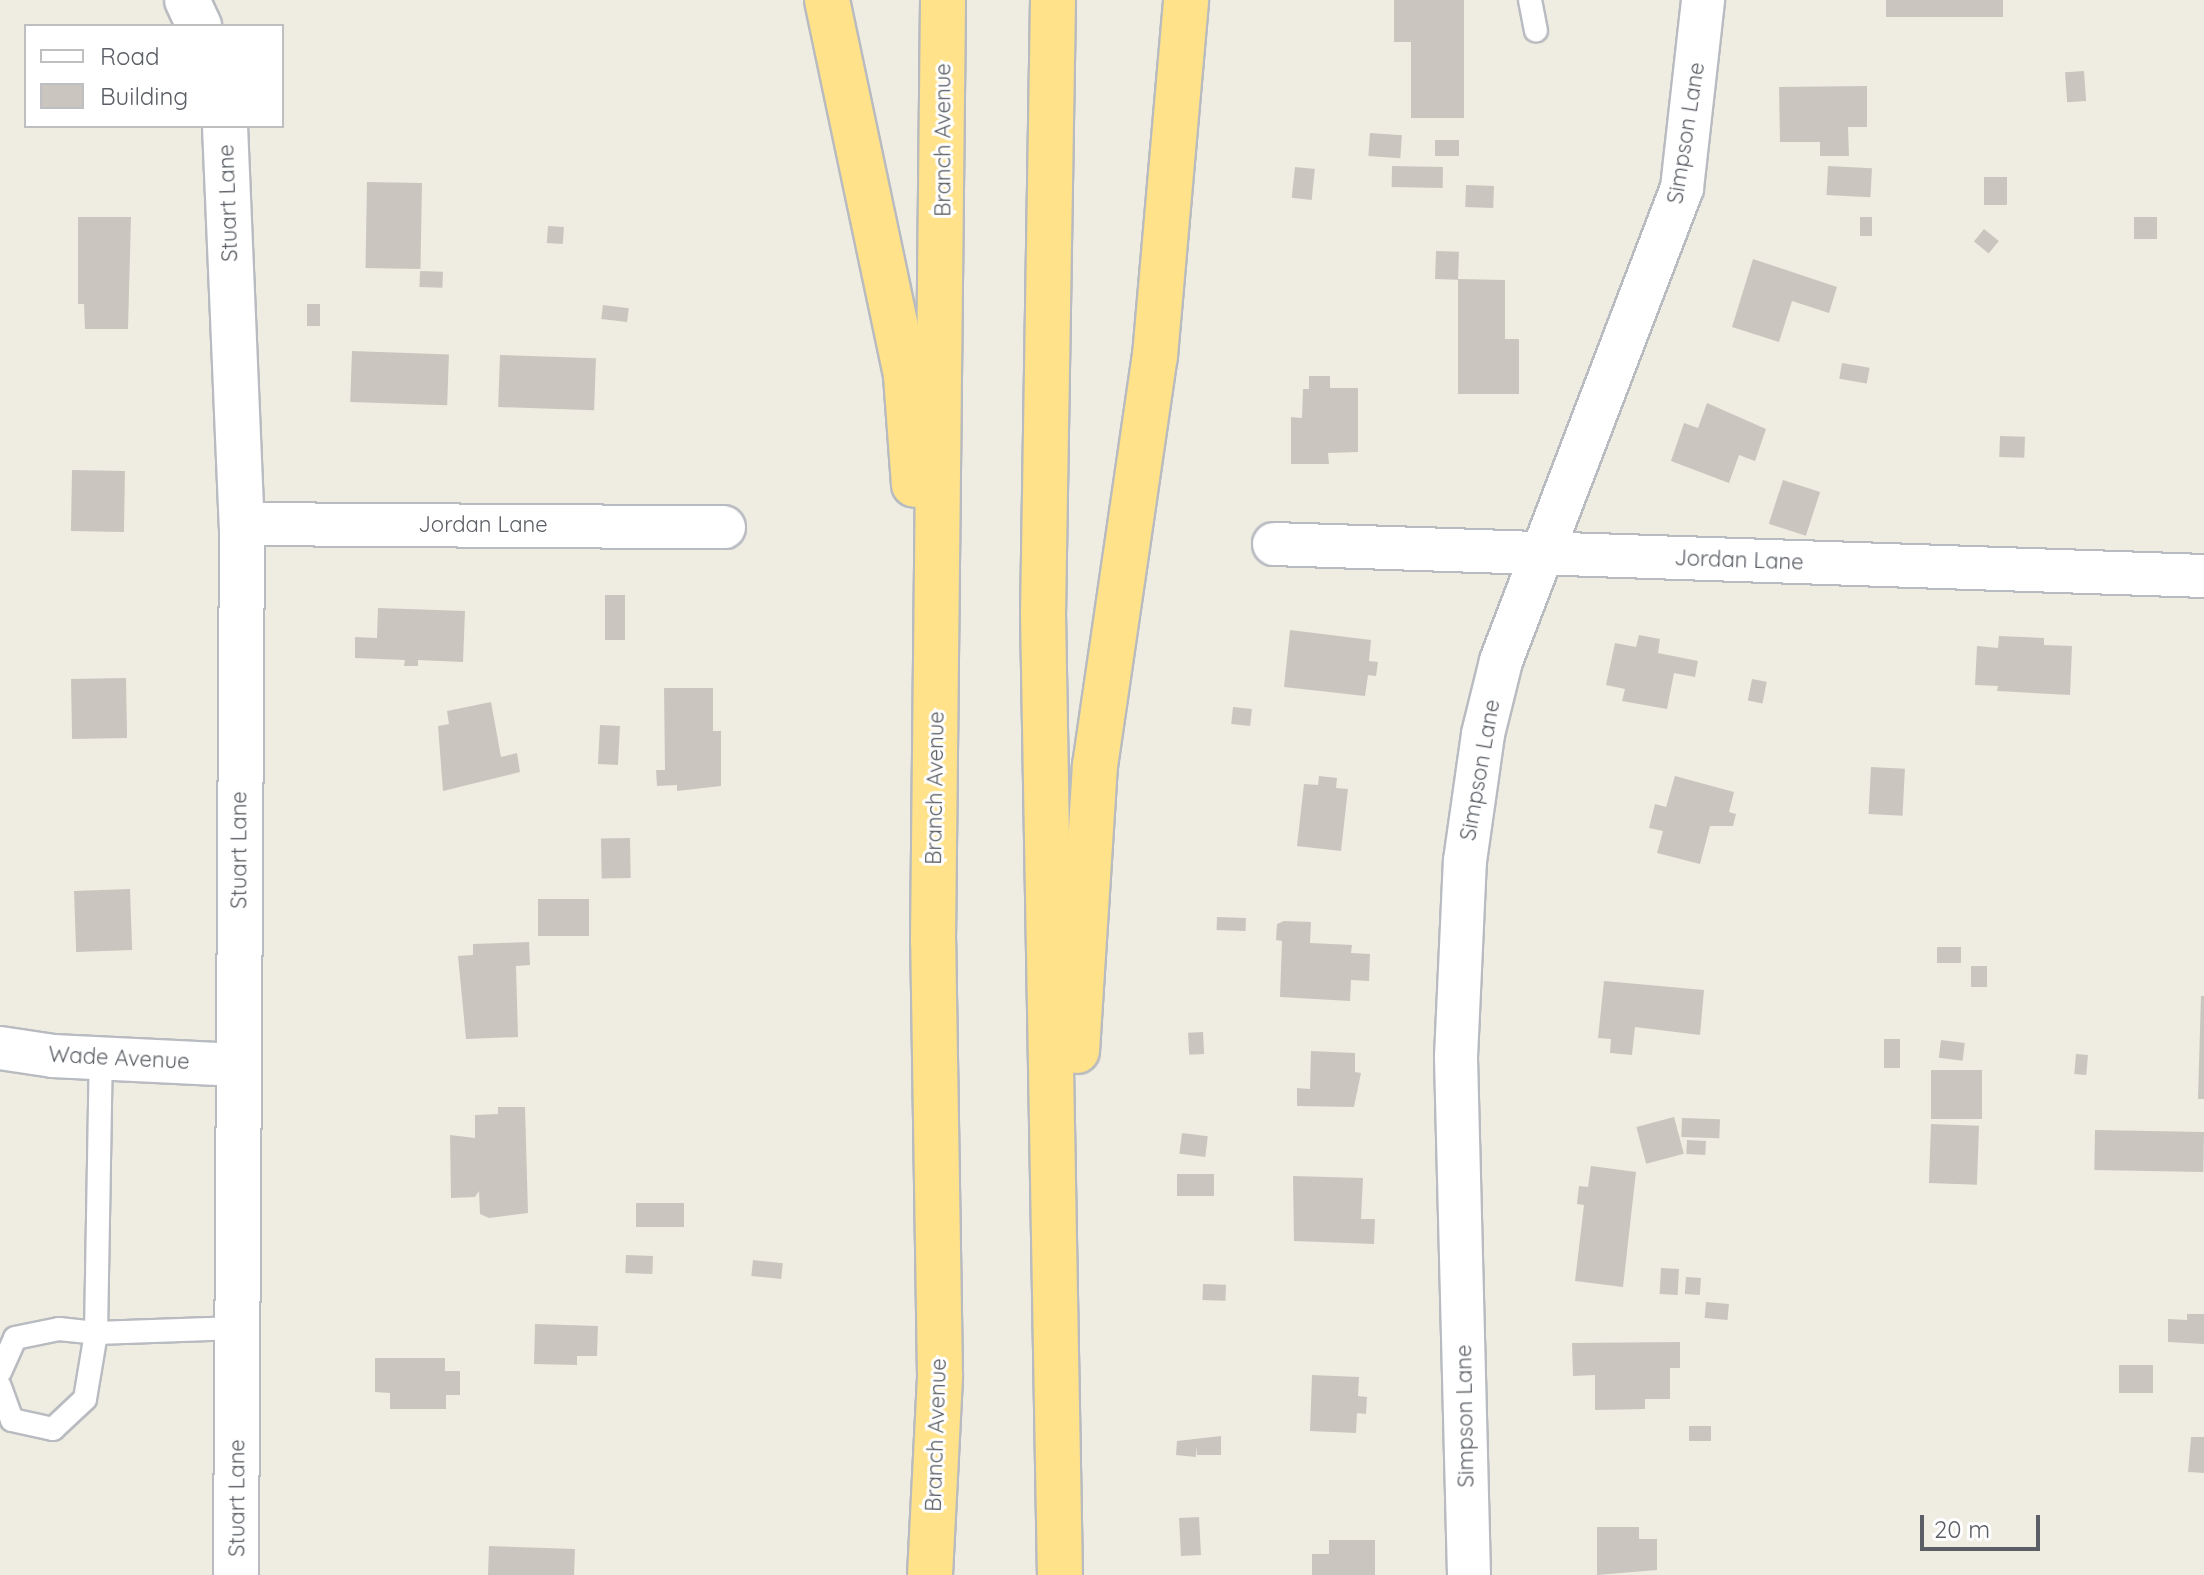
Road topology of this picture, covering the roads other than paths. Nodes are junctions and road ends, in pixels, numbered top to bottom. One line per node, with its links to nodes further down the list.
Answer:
1 (187, 0): 8 (street)
2 (827, 0): 16 (highway)
3 (943, 0): 16 (highway, Branch Avenue)
4 (1053, 0): 22 (highway)
5 (1186, 0): 22 (highway)
6 (1530, 0): 9 (lane)
7 (1703, 0): 14 (street, Simpson Lane)
8 (198, 24)
9 (1536, 30)
10 (225, 128): 11 (street, Stuart Lane)
11 (242, 524): 12 (street, Jordan Lane); 19 (street, Stuart Lane)
12 (724, 527)
13 (1274, 544): 14 (street, Jordan Lane)
14 (1544, 553): 15 (street, Jordan Lane); 28 (street, Simpson Lane)
15 (2204, 576)
16 (935, 771): 26 (highway, Branch Avenue)
17 (0, 1048): 18 (street, Wade Avenue)
18 (101, 1058): 19 (street, Wade Avenue); 21 (lane)
19 (238, 1065): 20 (street, Stuart Lane)
20 (238, 1328): 21 (lane); 25 (street, Stuart Lane)
21 (96, 1333): 23 (lane); 24 (lane)
22 (1058, 1349): 27 (highway)
23 (0, 1372)
24 (0, 1387)
25 (236, 1575)
26 (930, 1575)
27 (1060, 1575)
28 (1469, 1575)

